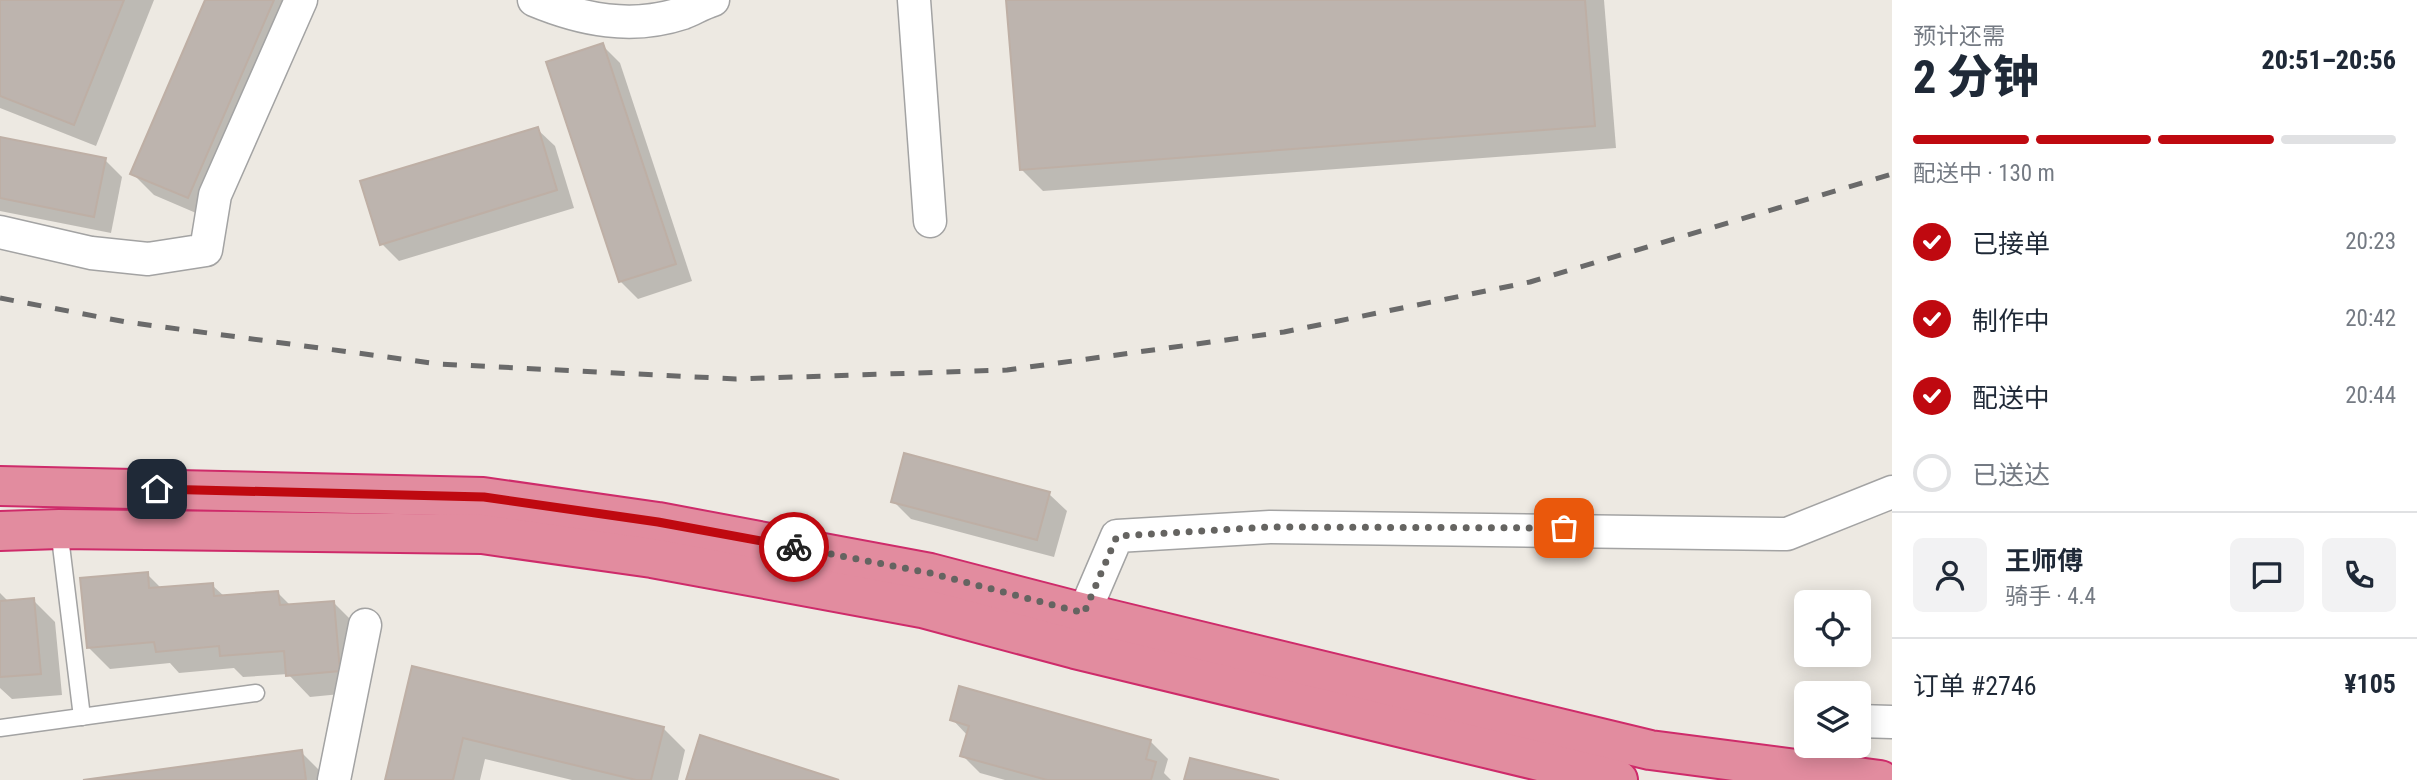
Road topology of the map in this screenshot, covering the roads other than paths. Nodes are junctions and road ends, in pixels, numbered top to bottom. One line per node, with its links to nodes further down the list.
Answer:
1 (301, 0): 6 (street)
2 (534, 0): 3 (street)
3 (713, 0)
4 (914, 0): 5 (street)
5 (930, 221)
6 (0, 232)
7 (0, 486): 12 (highway)
8 (1892, 492): 12 (street)
9 (59, 529): 10 (highway); 12 (highway); 14 (lane)
10 (0, 531)
11 (365, 625): 18 (street)
12 (1079, 631): 19 (highway); 20 (highway)
13 (256, 693): 14 (lane)
14 (82, 717): 17 (lane)
15 (1871, 721): 16 (street)
16 (1892, 722)
17 (0, 728)
18 (334, 780)
19 (1618, 780)
20 (1880, 780)

